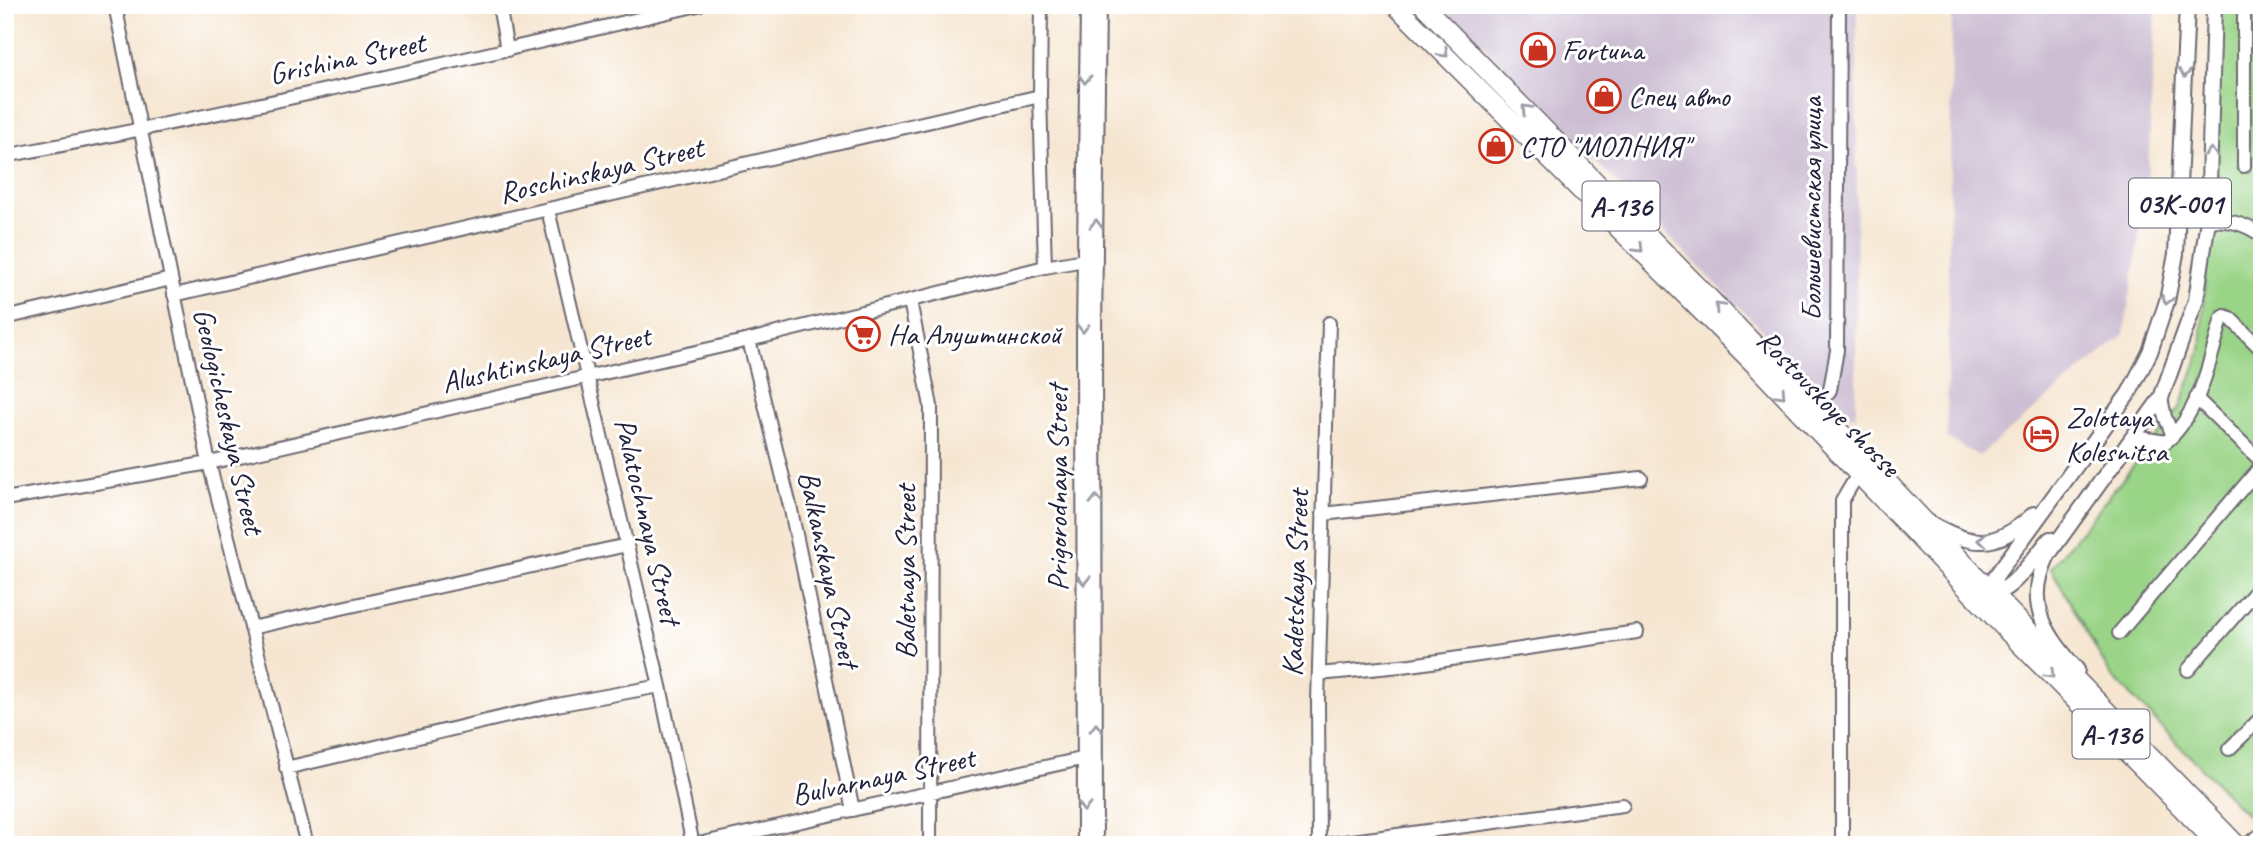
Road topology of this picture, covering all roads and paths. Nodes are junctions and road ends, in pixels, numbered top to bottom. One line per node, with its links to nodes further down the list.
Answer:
1 (115, 5): 16 (street, Geologicheskaya Street)
2 (499, 5): 14 (street)
3 (698, 5): 13 (street, Grishina Street)
4 (1041, 5): 15 (street)
5 (1087, 5): 22 (street, Prigorodnaya Street, one-way to 22)
6 (1099, 5): 22 (street, Prigorodnaya Street, one-way to 6)
7 (1395, 5): 34 (highway, Rostovskoye shosse / А-136, one-way to 34)
8 (1423, 5): 34 (highway, Rostovskoye shosse / А-136, one-way to 8)
9 (1839, 5): 34 (street, Большевистская улица)
10 (2187, 5): 42 (main road, 03К-001, one-way to 42)
11 (2214, 5): 20 (main road, 03К-001, one-way to 11)
12 (2245, 5): 18 (street)
13 (683, 7): 14 (street, Grishina Street)
14 (507, 50): 16 (street, Grishina Street)
15 (1040, 96): 19 (street, Roschinskaya Street); 23 (street)
16 (142, 130): 17 (street, Grishina Street); 24 (street, Geologicheskaya Street)
17 (5, 156)
18 (2244, 166)
19 (548, 210): 25 (street, Roschinskaya Street); 31 (street, Palatochnaya Street)
20 (2208, 220): 21 (street); 32 (main road, 03К-001)
21 (2257, 232)
22 (1090, 260): 23 (street, Alushtinskaya Street); 61 (street, Prigorodnaya Street)
23 (1045, 267): 26 (street, Alushtinskaya Street)
24 (171, 279): 25 (street, Geologicheskaya Street); 27 (street)
25 (174, 295): 38 (street, Geologicheskaya Street)
26 (910, 302): 29 (street, Alushtinskaya Street); 63 (street, Baletnaya Street)
27 (5, 318)
28 (1329, 323): 44 (street, Kadetskaya Street)
29 (749, 340): 31 (street, Alushtinskaya Street); 65 (street, Balkanskaya Street)
30 (2262, 350): 33 (street)
31 (587, 375): 38 (street, Alushtinskaya Street); 46 (street, Palatochnaya Street)
32 (2161, 398): 35 (street); 36 (main road, 03К-001)
33 (2196, 398): 35 (street); 39 (street)
34 (1812, 415): 40 (highway, Rostovskoye shosse / А-136); 45 (highway, Rostovskoye shosse / А-136)
35 (2173, 436): 36 (street)
36 (2134, 437): 37 (main road, 03К-001)
37 (2122, 454): 49 (main road, 03К-001); 52 (main road, 03К-001)
38 (209, 463): 43 (street, Alushtinskaya Street); 51 (street, Geologicheskaya Street)
39 (2262, 463): 54 (street)
40 (1858, 474): 48 (highway, Rostovskoye shosse / А-136); 73 (street)
41 (1641, 478): 44 (street)
42 (2057, 491): 45 (main road, 03К-001, one-way to 45); 49 (main road, 03К-001)
43 (5, 499)
44 (1323, 514): 56 (street, Kadetskaya Street)
45 (1921, 518): 49 (highway, Rostovskoye shosse / А-136)
46 (627, 545): 51 (street); 57 (street, Palatochnaya Street)
47 (2262, 584): 55 (street)
48 (1965, 587): 49 (main road, А-136); 50 (highway, Rostovskoye shosse / А-136)
49 (1994, 596): 50 (main road, А-136); 60 (highway, Rostovskoye shosse / А-136)
50 (2003, 625): 74 (highway, Rostovskoye shosse / А-136, one-way to 74)
51 (251, 628): 62 (street, Geologicheskaya Street)
52 (2046, 631): 60 (main road, А-136)
53 (1637, 632): 56 (street)
54 (2119, 633)
55 (2188, 670)
56 (1319, 674): 72 (street, Kadetskaya Street)
57 (660, 686): 62 (street); 68 (street, Palatochnaya Street)
58 (2262, 717): 59 (street)
59 (2229, 749)
60 (2151, 756): 75 (highway, Rostovskoye shosse / А-136)
61 (1090, 757): 63 (street, Bulvarnaya Street); 70 (street, Prigorodnaya Street, one-way to 70); 71 (street, Prigorodnaya Street)
62 (286, 768): 67 (street, Geologicheskaya Street)
63 (931, 794): 65 (street, Bulvarnaya Street); 69 (street, Baletnaya Street)
64 (1623, 805): 72 (street)
65 (853, 810): 68 (street, Bulvarnaya Street)
66 (2262, 834): 76 (street)
67 (307, 845)
68 (694, 845)
69 (930, 845)
70 (1084, 845)
71 (1096, 845)
72 (1321, 845)
73 (1842, 845)
74 (2218, 845)
75 (2237, 845)
76 (2246, 845)

